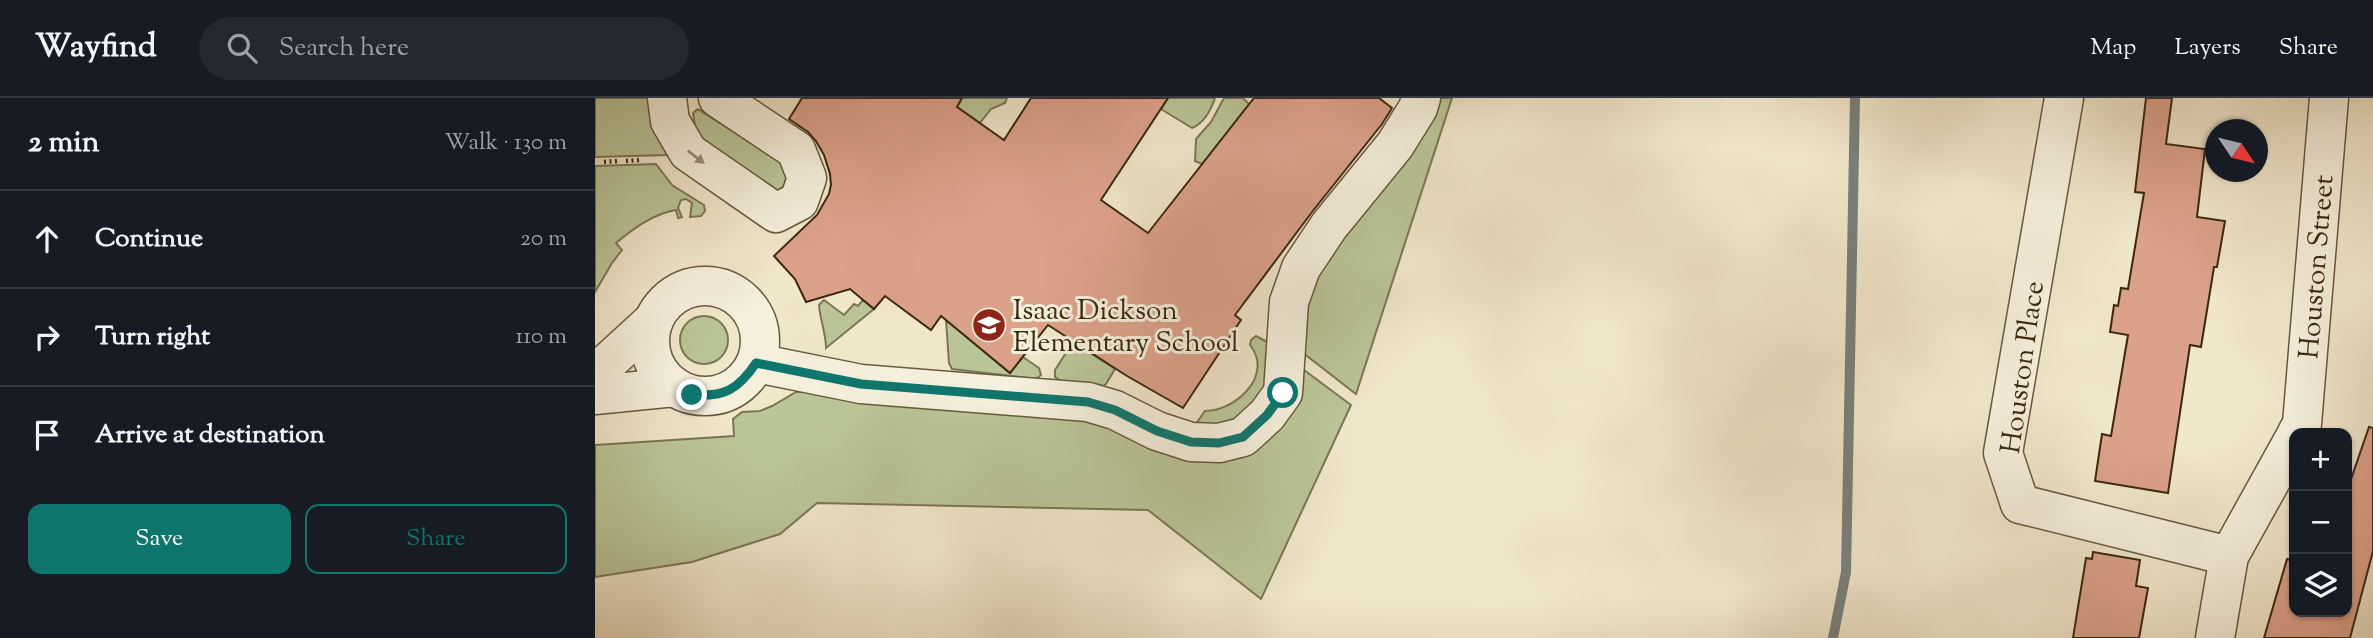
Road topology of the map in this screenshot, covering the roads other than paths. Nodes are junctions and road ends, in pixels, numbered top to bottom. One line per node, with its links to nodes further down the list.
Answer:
1 (667, 98): 2 (street, one-way to 2)
2 (718, 98)
3 (1421, 98): 7 (street)
4 (2064, 98): 13 (street, Houston Place)
5 (2329, 98): 11 (street, Houston Street)
6 (654, 320): 7 (street); 8 (street); 9 (street)
7 (756, 363): 9 (street)
8 (595, 374)
9 (675, 387): 10 (street)
10 (595, 395)
11 (2300, 428)
12 (2289, 448): 13 (street)
13 (2229, 556): 14 (street)
14 (2215, 638)

